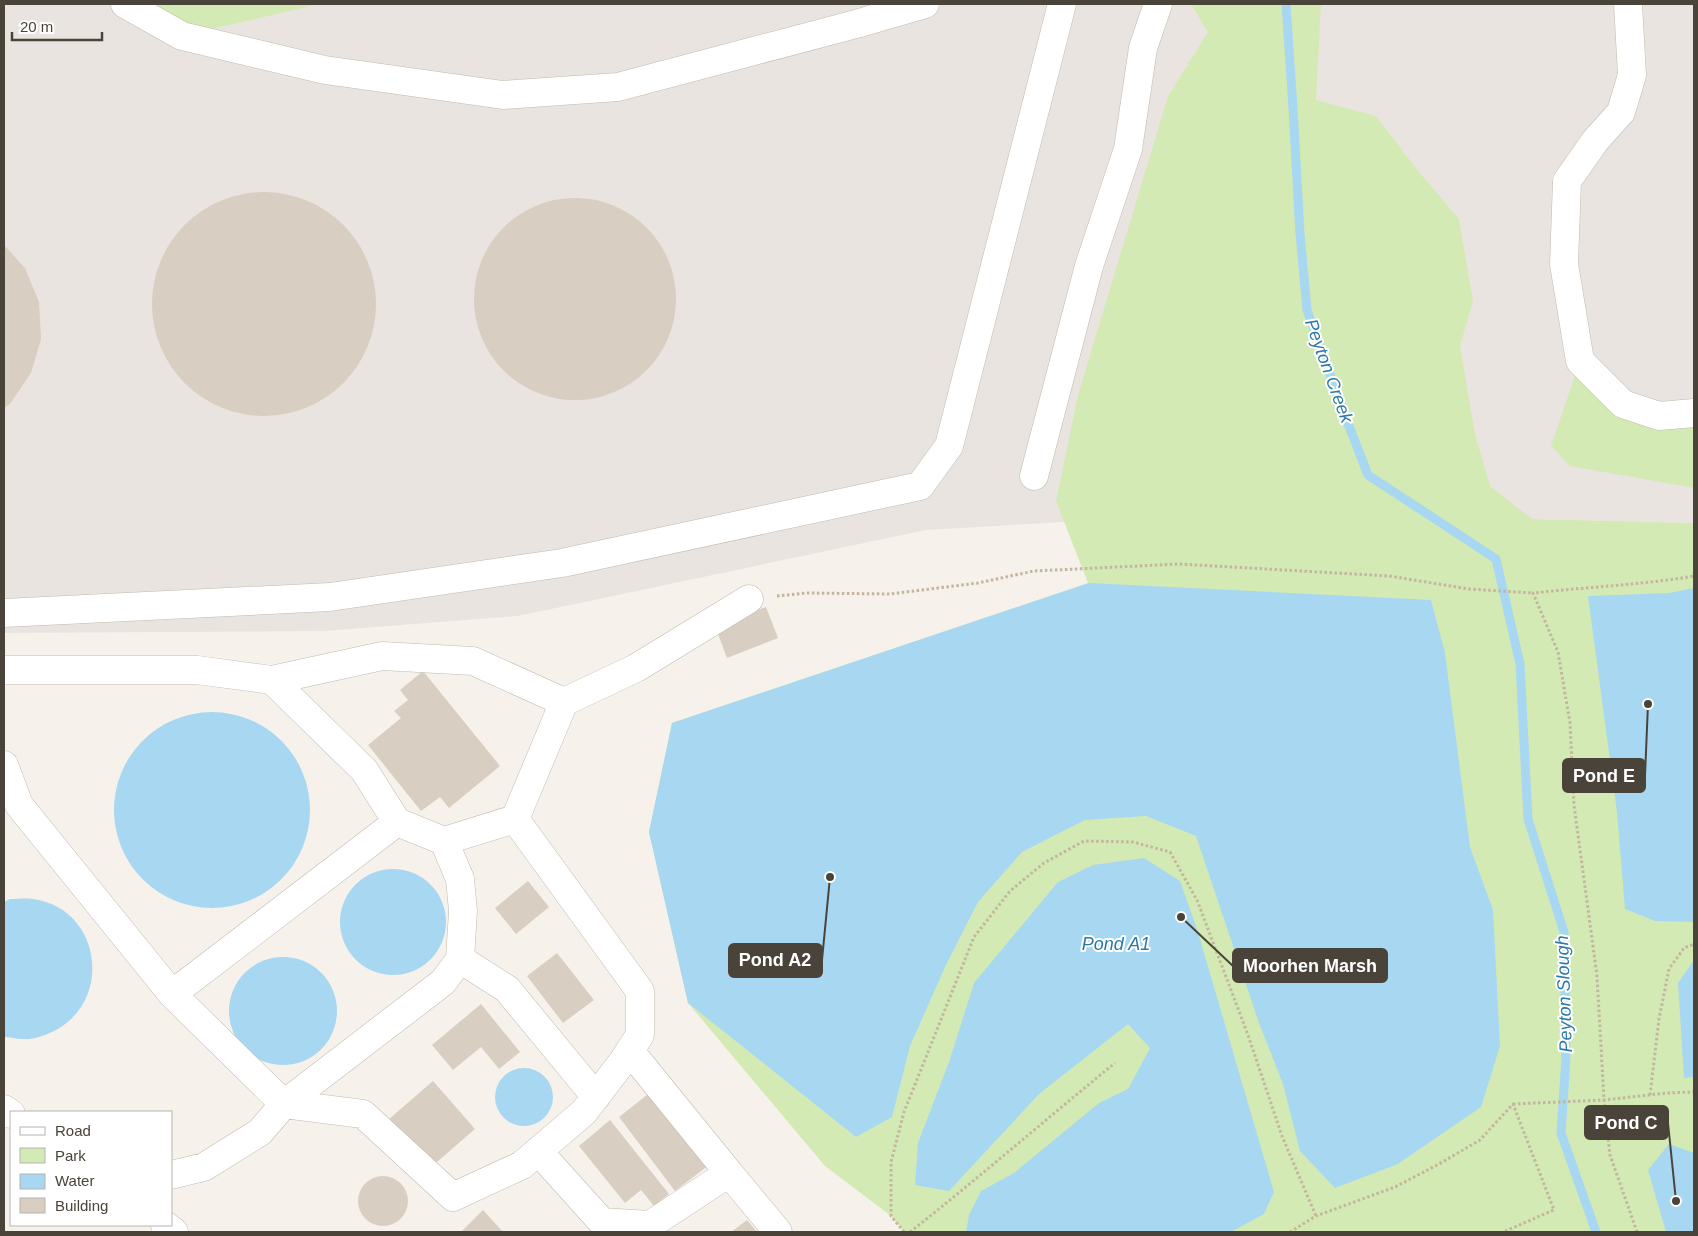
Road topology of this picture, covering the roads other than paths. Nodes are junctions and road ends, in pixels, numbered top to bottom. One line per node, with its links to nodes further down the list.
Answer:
1 (125, 4): 2 (lane)
2 (925, 4)
3 (1062, 4): 9 (lane)
4 (1158, 4): 7 (lane)
5 (1628, 4): 6 (lane)
6 (1694, 413)
7 (1034, 476)
8 (749, 599): 12 (lane)
9 (4, 613)
10 (4, 670): 11 (lane)
11 (272, 680): 12 (lane); 16 (lane)
12 (564, 702): 15 (lane)
13 (4, 765): 14 (lane)
14 (12, 812): 19 (lane)
15 (515, 819): 17 (lane); 20 (lane)
16 (397, 822): 17 (lane); 19 (lane)
17 (444, 841): 18 (lane)
18 (460, 959): 21 (lane); 22 (lane)
19 (172, 994): 22 (lane)
20 (630, 1051): 21 (lane); 24 (lane)
21 (596, 1097): 23 (lane)
22 (284, 1104): 23 (lane); 25 (lane)
23 (538, 1151): 24 (lane)
24 (729, 1173): 26 (lane)
25 (172, 1175)
26 (778, 1232)

